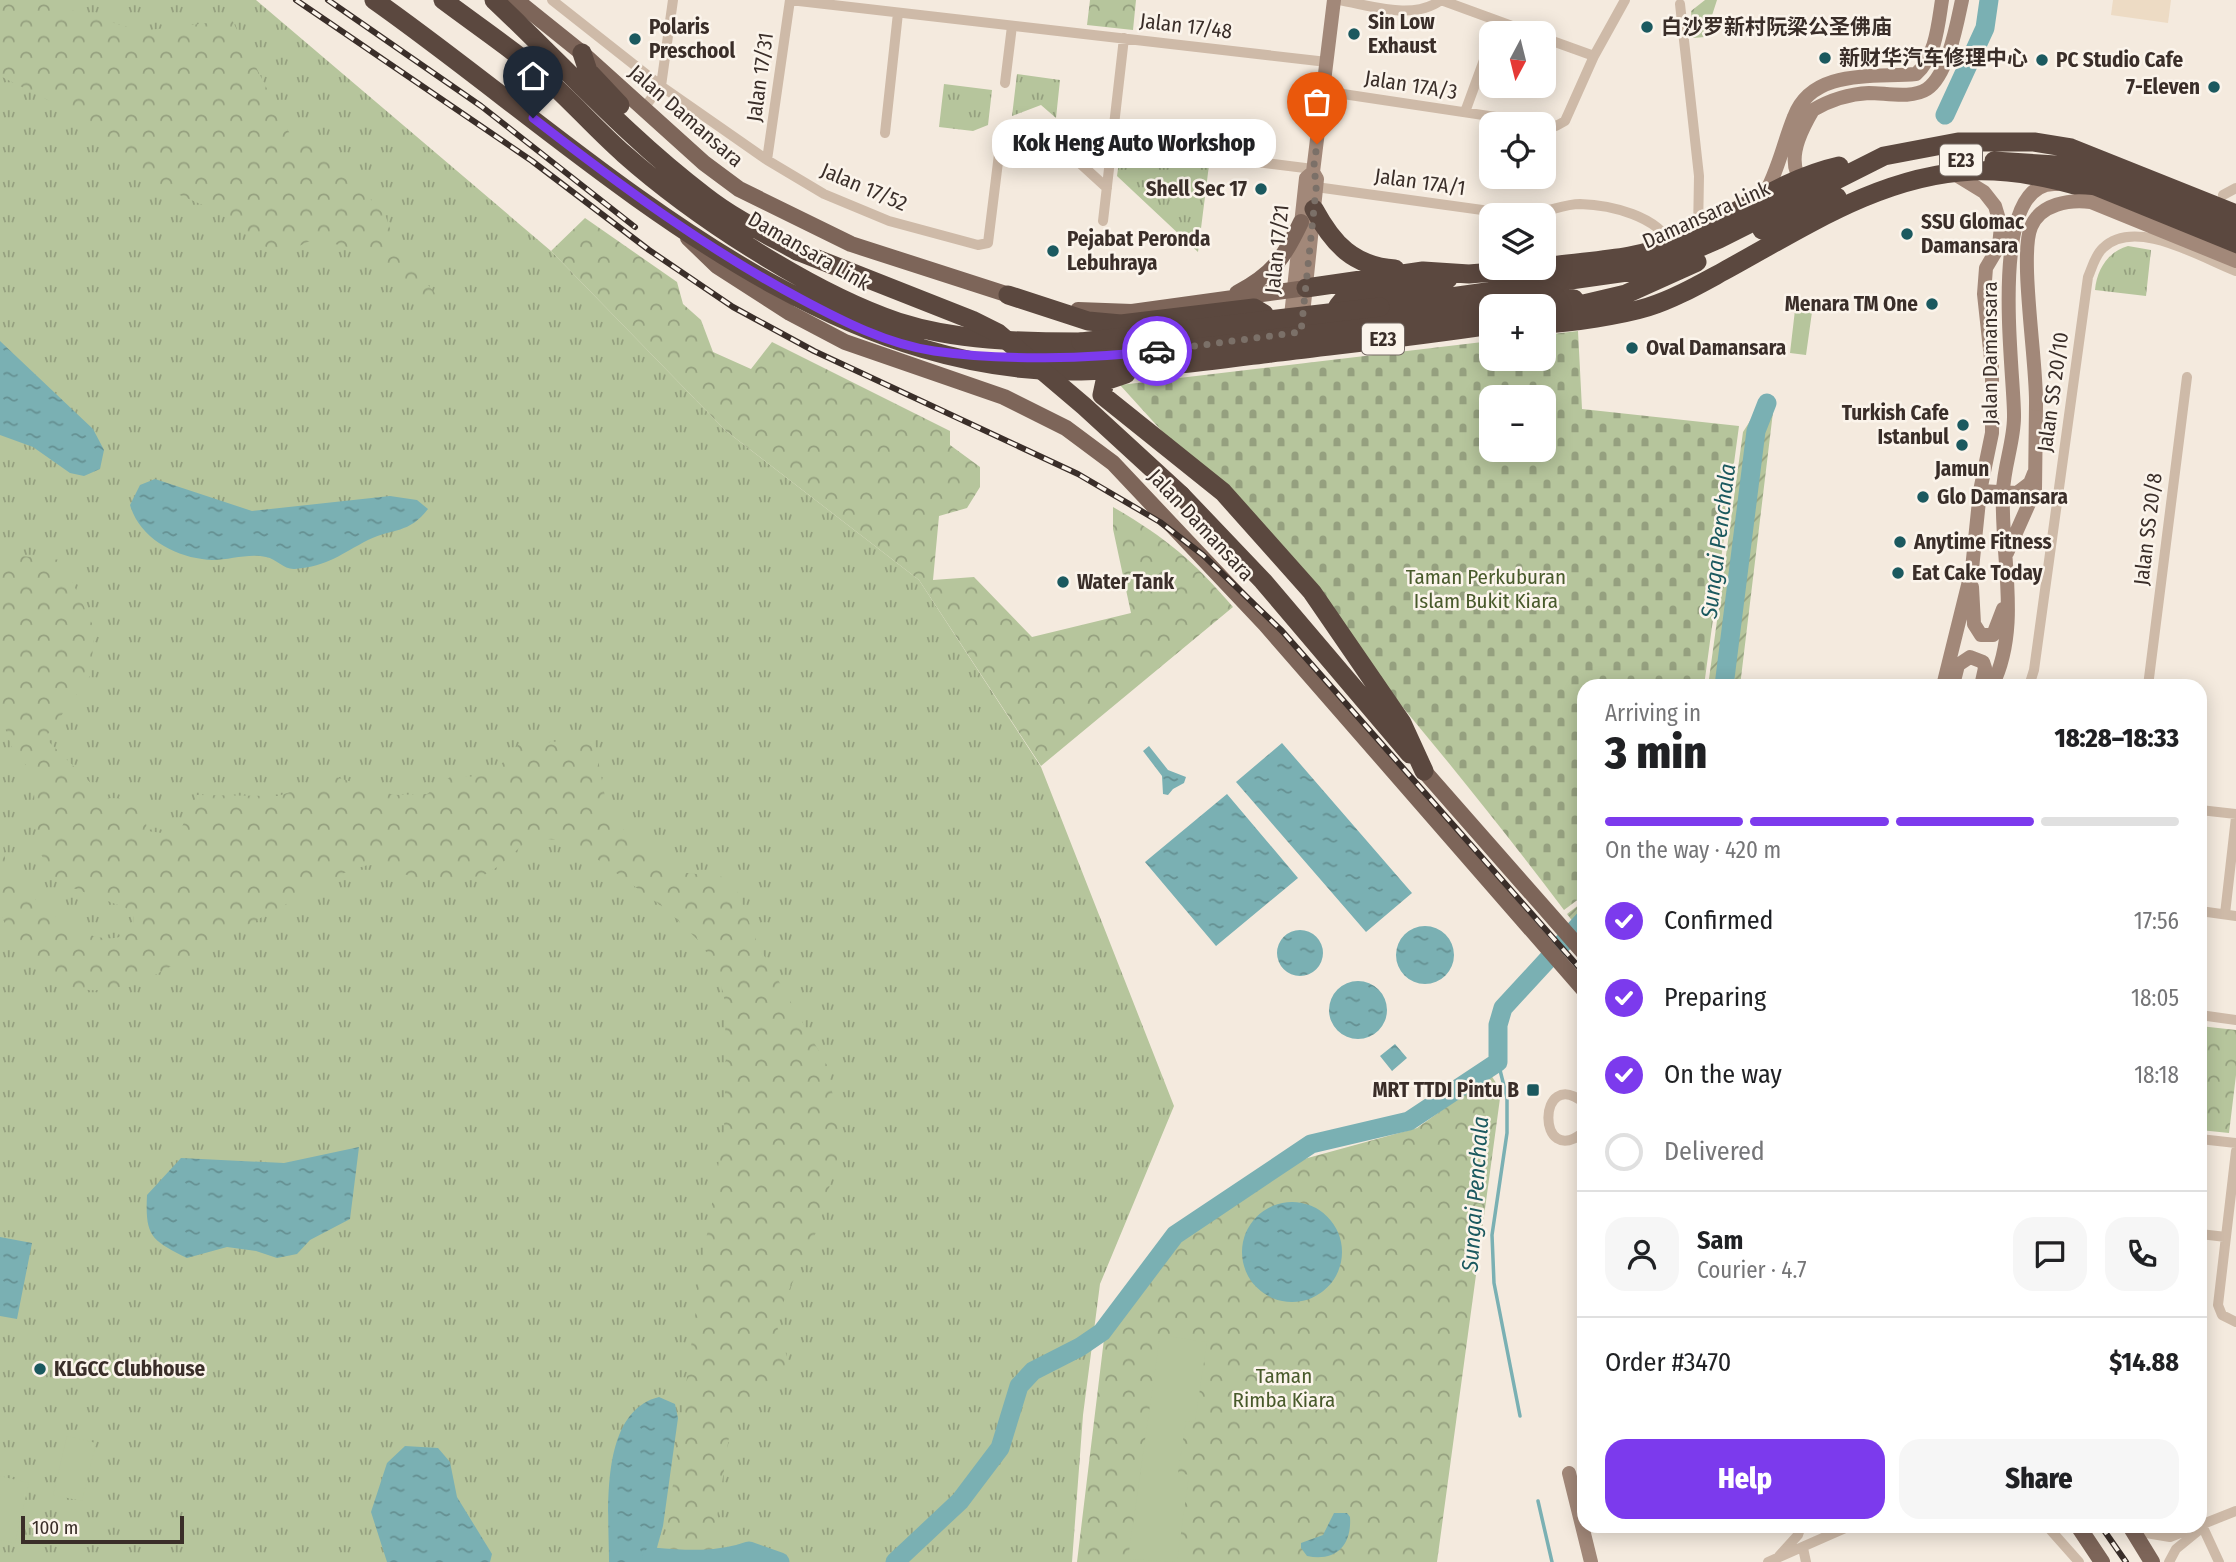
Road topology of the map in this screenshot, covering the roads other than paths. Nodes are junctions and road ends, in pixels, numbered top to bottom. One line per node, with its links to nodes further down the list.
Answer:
1 (374, 0): 44 (highway, Damansara Link / E23)
2 (443, 0): 30 (highway, Damansara Link / E23, bridge)
3 (494, 0): 35 (highway)
4 (516, 0): 19 (main road, Jalan Damansara)
5 (552, 0): 24 (street, Jalan 17/52)
6 (673, 0): 24 (street)
7 (790, 0): 14 (street, Jalan 17/48); 31 (street, Jalan 17/31)
8 (1336, 0): 9 (street); 21 (main road, Jalan 17/21)
9 (1441, 0): 15 (street)
10 (1625, 0): 20 (street, Jalan 17A/3)
11 (1942, 0): 40 (main road)
12 (1962, 0): 34 (main road)
13 (1680, 1): 46 (street)
14 (898, 13): 16 (street, Jalan 17/48); 28 (street)
15 (1498, 21)
16 (1012, 26): 17 (street, Jalan 17/48); 23 (street)
17 (1124, 38): 21 (street, Jalan 17/48); 29 (street)
18 (1556, 42): 20 (street)
19 (582, 53): 26 (main road, Jalan Damansara); 35 (highway)
20 (1594, 56): 27 (street, Jalan 17A/3)
21 (1327, 62): 25 (main road, Jalan 17/21)
22 (1479, 74): 27 (street)
23 (1005, 83)
24 (661, 86): 26 (street); 31 (street, Jalan 17/52)
25 (1323, 91): 27 (street, Jalan 17A/3); 33 (main road, Jalan 17/21)
26 (643, 109): 57 (main road, Jalan Damansara)
27 (1465, 113)
28 (886, 133)
29 (1112, 144): 33 (street, Jalan 17A/1); 38 (street)
30 (1884, 156): 34 (highway); 37 (highway, Damansara Link / E23)
31 (767, 160): 38 (street, Jalan 17/52)
32 (1952, 173): 36 (highway); 48 (main road, Jalan Damansara); 63 (highway)
33 (1314, 176): 42 (main road, Jalan 17/21); 47 (street, Jalan 17A/1)
34 (1807, 176): 40 (highway)
35 (685, 180): 83 (highway, bridge)
36 (2076, 186): 49 (highway); 61 (main road, Jalan Damansara)
37 (2167, 186): 39 (highway); 41 (highway, Damansara Link / E23)
38 (1107, 188): 43 (street)
39 (2232, 194)
40 (1763, 198): 46 (highway)
41 (2236, 214)
42 (1307, 215): 52 (highway); 56 (main road, Jalan 17/21); 58 (main road)
43 (1103, 221)
44 (683, 230): 68 (highway, Damansara Link / E23); 89 (main road, Jalan Damansara)
45 (2236, 231): 55 (highway, Damansara Link / E23)
46 (1698, 233): 47 (highway)
47 (1671, 244): 51 (highway)
48 (1999, 246): 61 (main road); 72 (main road, Jalan Damansara)
49 (2236, 246)
50 (2235, 265): 71 (main road, bridge); 81 (street, Jalan SS 20/10)
51 (1556, 266)
52 (1423, 271): 54 (highway); 56 (highway)
53 (1479, 273): 54 (highway)
54 (1469, 274): 64 (highway)
55 (1647, 286): 59 (highway); 62 (highway, Damansara Link / E23)
56 (1300, 289): 58 (main road, Jalan Damansara); 66 (main road, Jalan 17/21)
57 (1008, 295): 58 (main road, Jalan Damansara); 67 (highway)
58 (1225, 299)
59 (1556, 301)
60 (1479, 310): 64 (highway)
61 (2007, 310): 73 (main road, Jalan Damansara)
62 (1556, 311)
63 (1556, 322)
64 (1355, 325): 66 (highway)
65 (1479, 326): 69 (highway, Damansara Link / E23)
66 (1295, 333): 67 (highway)
67 (1250, 340): 68 (highway)
68 (933, 351): 69 (highway, Damansara Link / E23)
69 (1154, 366): 83 (highway)
70 (2187, 377): 82 (street, Jalan SS 20/8)
71 (2036, 466): 73 (main road); 74 (main road)
72 (1980, 491): 73 (main road); 75 (main road, Jalan Damansara)
73 (2003, 493): 74 (main road, Jalan Damansara)
74 (2005, 556): 76 (main road, Jalan Damansara)
75 (1972, 569): 76 (main road); 77 (main road, Jalan Damansara)
76 (2007, 591): 80 (main road, Jalan Damansara)
77 (1945, 679)
78 (1954, 679): 79 (main road)
79 (1983, 679)
80 (1995, 679)
81 (2031, 679)
82 (2149, 679)
83 (1424, 771): 88 (main road)
84 (2207, 811): 85 (street)
85 (2236, 816): 87 (street)
86 (2207, 912): 87 (street)
87 (2230, 915)
88 (1577, 945)
89 (1577, 983)
90 (2207, 1016): 91 (street)
91 (2236, 1020)
92 (1577, 1099): 93 (street)
93 (1577, 1138)
94 (2207, 1140): 95 (street)
95 (2236, 1143)
96 (2236, 1151): 98 (street)
97 (2207, 1235): 98 (street)
98 (2226, 1237): 99 (street)
99 (2233, 1322)
100 (1569, 1473): 101 (main road)
101 (1577, 1505)
102 (2236, 1511): 103 (street)
103 (2207, 1522)
104 (1584, 1533): 119 (main road)
105 (1799, 1533): 118 (street)
106 (1820, 1533): 116 (street)
107 (1829, 1533): 116 (street)
108 (2053, 1533): 121 (street)
109 (2083, 1533): 122 (main road)
110 (2134, 1533): 123 (main road)
111 (2135, 1533): 124 (main road)
112 (2154, 1533): 113 (street)
113 (2180, 1533)
114 (2192, 1533): 125 (street)
115 (2205, 1533): 126 (street)
116 (1822, 1539): 117 (street)
117 (1803, 1548): 118 (street); 120 (street)
118 (1772, 1560)
119 (1591, 1562)
120 (1806, 1562)
121 (2079, 1562)
122 (2102, 1562)
123 (2143, 1562)
124 (2152, 1562)
125 (2169, 1562)
126 (2219, 1562)

